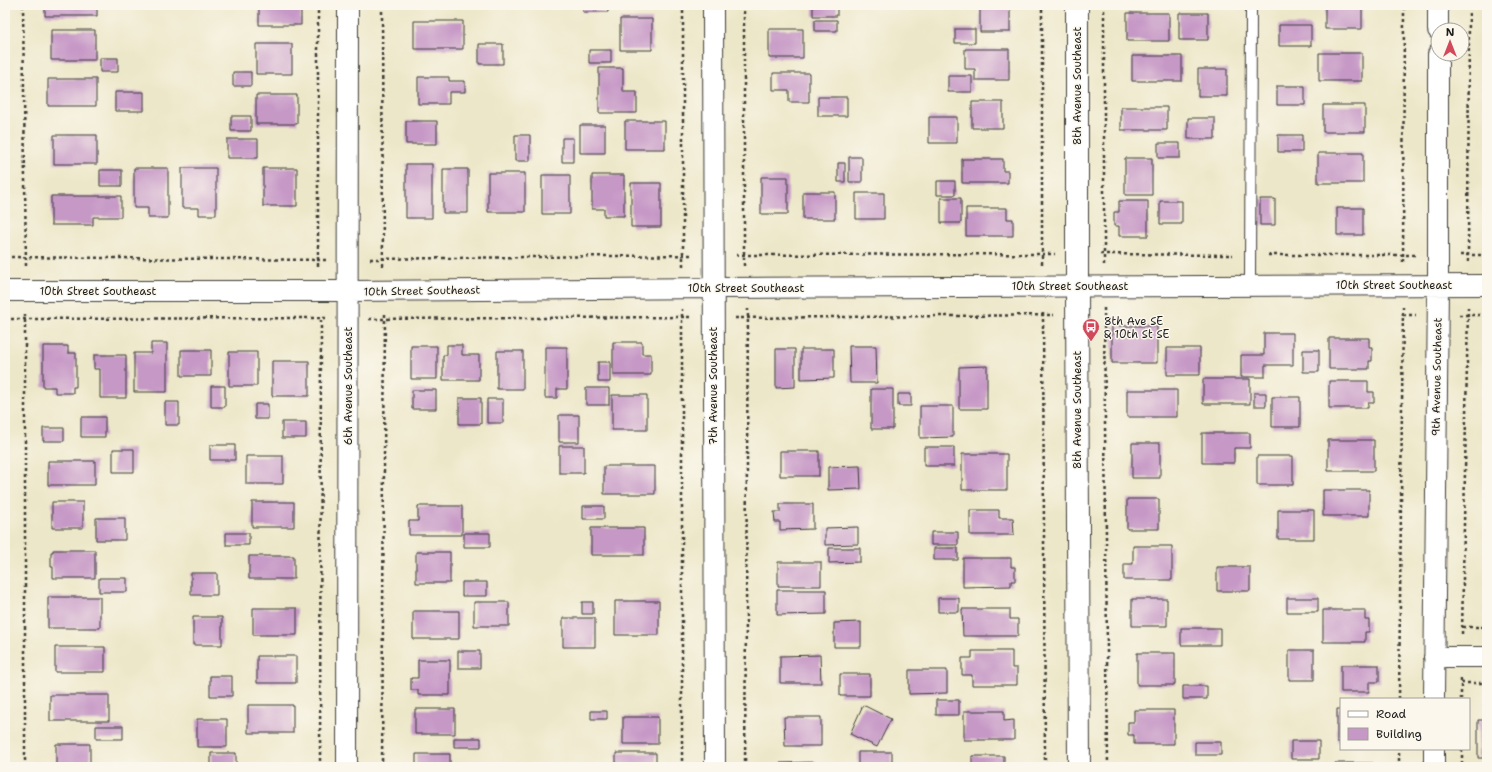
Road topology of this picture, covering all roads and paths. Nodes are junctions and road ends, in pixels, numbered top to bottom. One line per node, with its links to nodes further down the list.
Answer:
1 (23, 5): 20 (path)
2 (318, 5): 20 (path)
3 (348, 5): 28 (street, 6th Avenue Southeast)
4 (382, 5): 5 (path)
5 (683, 5)
6 (712, 5): 26 (street, 7th Avenue Southeast)
7 (744, 5): 8 (path)
8 (1042, 5)
9 (1077, 5): 23 (street, 8th Avenue Southeast)
10 (1104, 5): 24 (path)
11 (1251, 5): 25 (lane)
12 (1404, 5): 18 (path)
13 (1438, 5): 15 (street)
14 (1469, 5): 17 (path)
15 (1438, 22)
16 (1438, 62): 21 (street, 9th Avenue Southeast)
17 (1487, 254)
18 (1403, 255)
19 (5, 257): 20 (path)
20 (26, 257)
21 (1438, 285): 22 (street, 10th Street Southeast); 25 (street, 10th Street Southeast); 34 (street, 9th Avenue Southeast)
22 (1487, 285)
23 (1077, 286): 24 (street, 10th Street Southeast); 26 (street, 10th Street Southeast); 51 (street, 8th Avenue Southeast)
24 (1103, 286): 25 (street, 10th Street Southeast); 52 (path)
25 (1250, 286)
26 (713, 288): 28 (street, 10th Street Southeast); 48 (street, 7th Avenue Southeast)
27 (5, 291): 28 (street, 10th Street Southeast)
28 (348, 291): 45 (street, 6th Avenue Southeast)
29 (1487, 315): 33 (path)
30 (1403, 316): 37 (path)
31 (5, 319): 32 (path)
32 (25, 319): 43 (path); 44 (path)
33 (1487, 627)
34 (1434, 657): 35 (street); 38 (street, 9th Avenue Southeast)
35 (1487, 657)
36 (1487, 683): 39 (path)
37 (1400, 698)
38 (1434, 698)
39 (1461, 698)
40 (1399, 750): 53 (path)
41 (1434, 750): 54 (street)
42 (1462, 750): 55 (path)
43 (25, 767)
44 (320, 767)
45 (347, 767)
46 (382, 767): 47 (path)
47 (682, 767)
48 (716, 767)
49 (745, 767): 50 (path)
50 (1045, 767)
51 (1079, 767)
52 (1108, 767)
53 (1399, 767)
54 (1434, 767)
55 (1462, 767)

